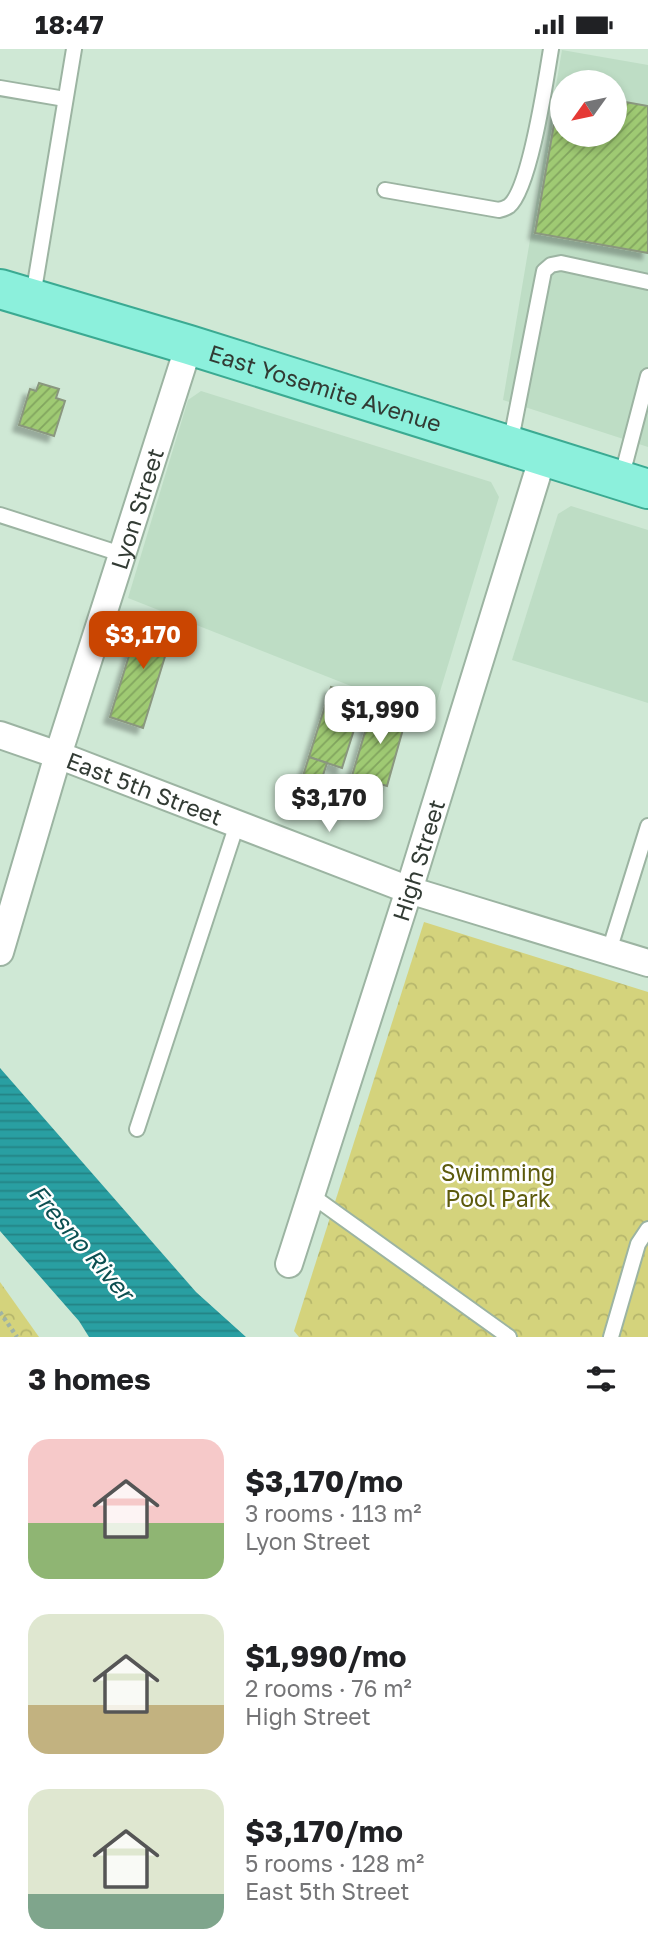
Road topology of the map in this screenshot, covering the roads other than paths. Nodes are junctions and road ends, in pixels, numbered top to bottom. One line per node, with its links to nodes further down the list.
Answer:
1 (74, 49): 4 (lane)
2 (551, 49): 5 (lane)
3 (0, 87): 4 (lane)
4 (65, 99): 7 (lane)
5 (385, 190)
6 (648, 282): 10 (lane)
7 (16, 294): 8 (main road, East Yosemite Avenue)
8 (188, 345): 10 (main road, East Yosemite Avenue); 13 (street, Lyon Street)
9 (648, 376): 11 (lane)
10 (526, 450): 11 (main road, East Yosemite Avenue); 18 (street, High Street)
11 (634, 484)
12 (0, 515): 13 (lane)
13 (121, 554): 15 (street, Lyon Street)
14 (0, 736): 15 (street, East 5th Street)
15 (58, 755): 16 (street, East 5th Street); 20 (street, Lyon Street)
16 (237, 824): 18 (street, East 5th Street); 22 (lane)
17 (648, 826): 19 (lane)
18 (409, 890): 19 (street, East 5th Street); 23 (street, High Street)
19 (609, 951): 21 (street, East 5th Street)
20 (0, 953)
21 (648, 963)
22 (138, 1129)
23 (311, 1195): 25 (street, High Street); 26 (lane)
24 (648, 1229): 27 (lane)
25 (289, 1264)
26 (509, 1337)
27 (611, 1337)

